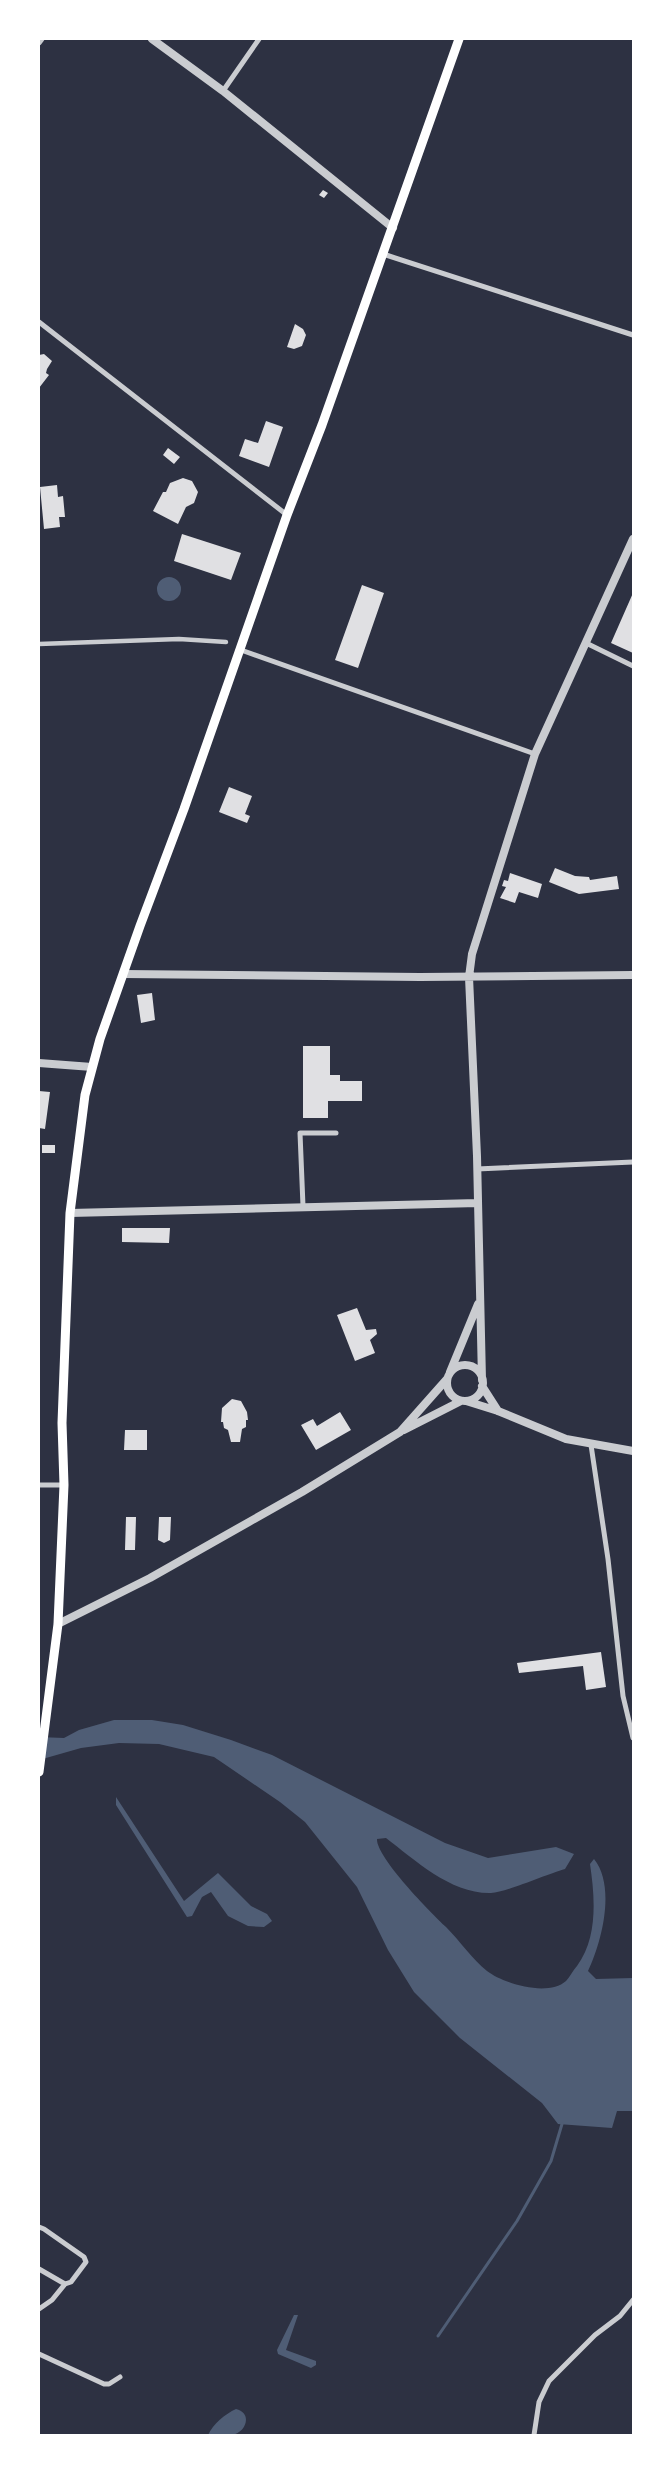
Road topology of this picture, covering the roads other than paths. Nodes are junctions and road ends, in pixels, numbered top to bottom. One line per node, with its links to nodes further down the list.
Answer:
1 (42, 39): 5 (street)
2 (152, 39): 6 (street)
3 (259, 39): 6 (street)
4 (459, 39): 7 (main road)
5 (39, 43)
6 (224, 92): 7 (street)
7 (393, 228): 8 (main road)
8 (383, 254): 10 (street); 11 (main road)
9 (40, 324): 11 (street)
10 (633, 335)
11 (287, 515): 16 (main road)
12 (633, 539): 14 (street)
13 (226, 642): 15 (street)
14 (586, 643): 17 (street); 18 (street)
15 (39, 644)
16 (241, 650): 18 (street); 19 (main road)
17 (633, 666)
18 (535, 754): 21 (street)
19 (124, 974): 21 (street); 23 (main road)
20 (633, 974): 21 (street)
21 (469, 977): 26 (street)
22 (39, 1063): 23 (street)
23 (92, 1067): 29 (main road)
24 (336, 1133): 28 (street)
25 (633, 1162): 26 (street)
26 (477, 1169): 27 (street)
27 (478, 1203): 28 (street); 30 (street)
28 (303, 1206): 29 (street)
29 (70, 1213): 39 (main road)
30 (480, 1300): 31 (street); 32 (street)
31 (449, 1376): 32 (street); 33 (street); 35 (street)
32 (482, 1383): 33 (street); 34 (street)
33 (464, 1401): 34 (street); 35 (street)
34 (498, 1411): 36 (street)
35 (400, 1432): 40 (street)
36 (591, 1445): 37 (street); 41 (street)
37 (633, 1451)
38 (39, 1485): 39 (street)
39 (64, 1485): 40 (main road)
40 (58, 1624): 42 (main road)
41 (633, 1738)
42 (39, 1772)
43 (39, 2227): 45 (street)
44 (39, 2268): 45 (street)
45 (65, 2284): 47 (street)
46 (633, 2300): 50 (street)
47 (39, 2309)
48 (39, 2354): 49 (street)
49 (120, 2376)
50 (534, 2435)

